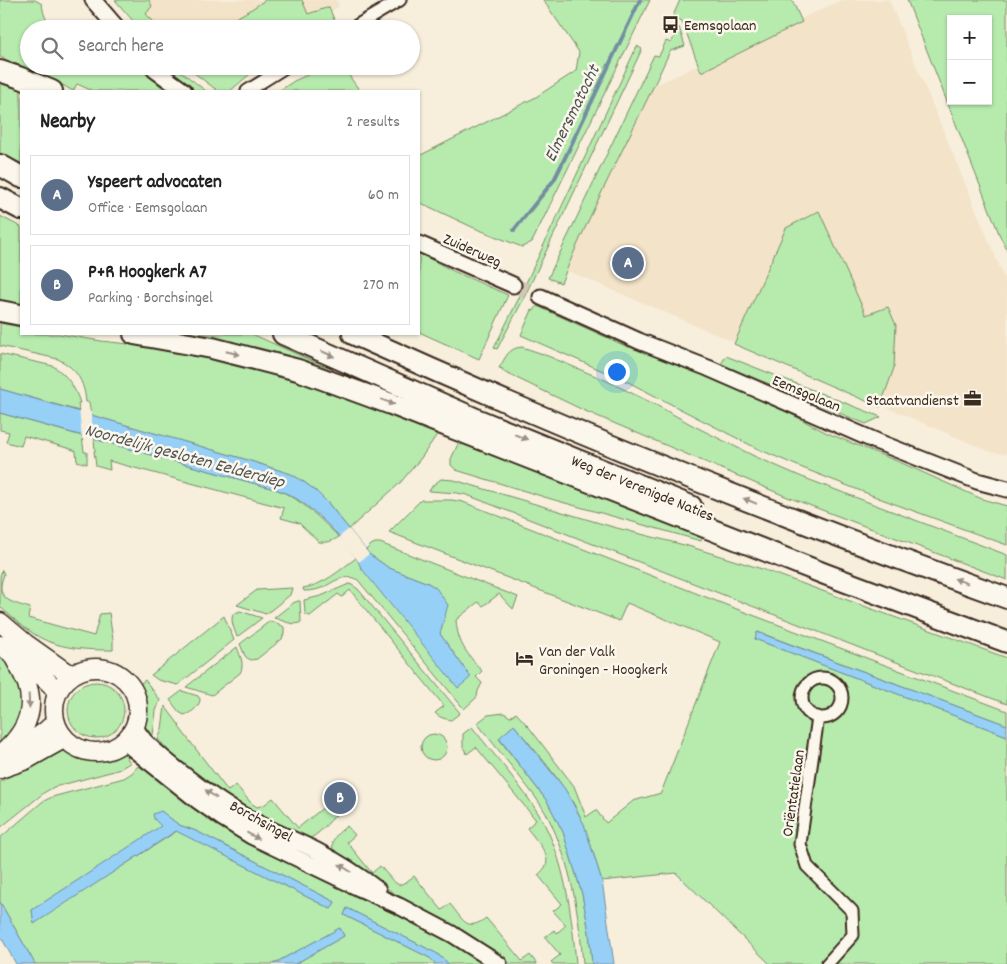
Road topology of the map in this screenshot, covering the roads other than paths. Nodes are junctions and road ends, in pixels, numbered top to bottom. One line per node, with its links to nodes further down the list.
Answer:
1 (93, 0): 3 (main road)
2 (400, 0): 4 (street)
3 (110, 20)
4 (366, 20)
5 (0, 71): 8 (highway)
6 (162, 75): 9 (main road)
7 (273, 75): 10 (street)
8 (50, 90)
9 (183, 90)
10 (249, 90)
11 (0, 165): 12 (highway)
12 (20, 176)
13 (0, 198): 14 (highway)
14 (20, 208)
15 (420, 244): 16 (main road, Zuiderweg)
16 (513, 285)
17 (540, 297): 27 (main road, Eemsgolaan)
18 (0, 311): 19 (highway)
19 (20, 315)
20 (140, 335): 25 (highway, one-way to 25)
21 (285, 335): 25 (highway, Weg der Verenigde Naties, one-way to 25)
22 (355, 335): 24 (highway, Weg der Verenigde Naties)
23 (388, 335): 24 (highway)
24 (446, 376): 28 (highway, Weg der Verenigde Naties, one-way to 24)
25 (447, 416): 26 (highway, Weg der Verenigde Naties)
26 (472, 426): 30 (highway, Weg der Verenigde Naties, one-way to 30); 31 (highway)
27 (1007, 489)
28 (1007, 598)
29 (0, 622): 33 (main road)
30 (1007, 628)
31 (1007, 642)
32 (7, 650): 34 (main road); 40 (main road, one-way to 40)
33 (73, 674): 34 (main road); 37 (main road)
34 (57, 693): 36 (main road)
35 (818, 717): 43 (street, Oriëntatielaan)
36 (55, 721): 38 (main road); 40 (main road)
37 (135, 726): 39 (main road); 41 (main road, Borchsingel, one-way to 37)
38 (66, 740): 39 (main road); 40 (main road)
39 (122, 743): 41 (main road, Borchsingel, one-way to 41)
40 (0, 764)
41 (399, 906): 42 (main road, Borchsingel)
42 (499, 964)
43 (827, 964)

